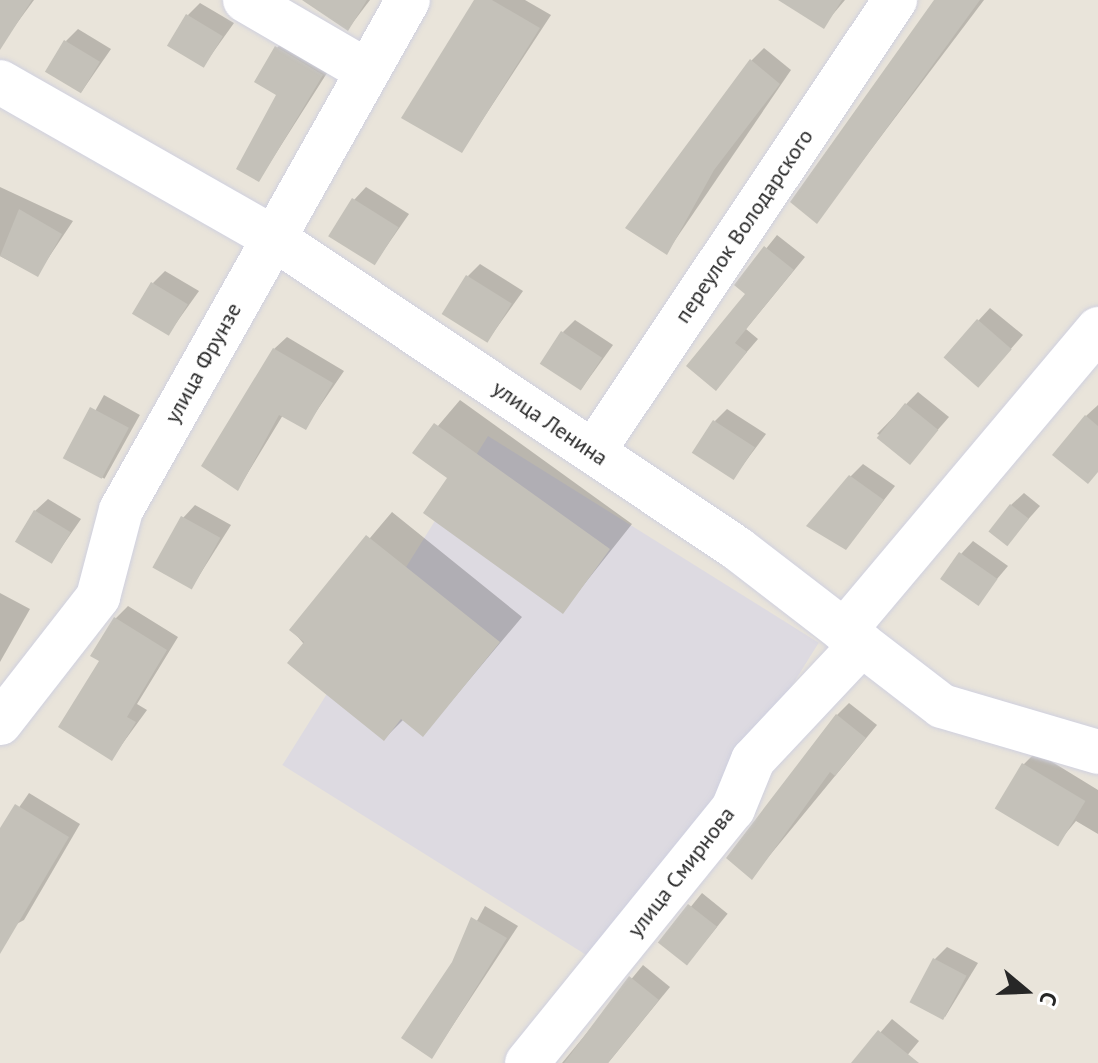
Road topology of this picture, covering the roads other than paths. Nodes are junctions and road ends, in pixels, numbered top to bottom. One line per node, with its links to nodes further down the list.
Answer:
1 (245, 0): 4 (street)
2 (408, 0): 4 (street, улица Фрунзе)
3 (895, 0): 8 (street, переулок Володарского)
4 (367, 71): 6 (street, улица Фрунзе)
5 (0, 82): 6 (street, улица Ленина)
6 (272, 237): 8 (street, улица Ленина); 10 (street, улица Фрунзе)
7 (1098, 329): 9 (street, улица Смирнова)
8 (593, 452): 9 (street, улица Ленина)
9 (853, 638): 11 (street, улица Ленина); 12 (street, улица Смирнова)
10 (0, 723)
11 (1098, 752)
12 (527, 1063)

